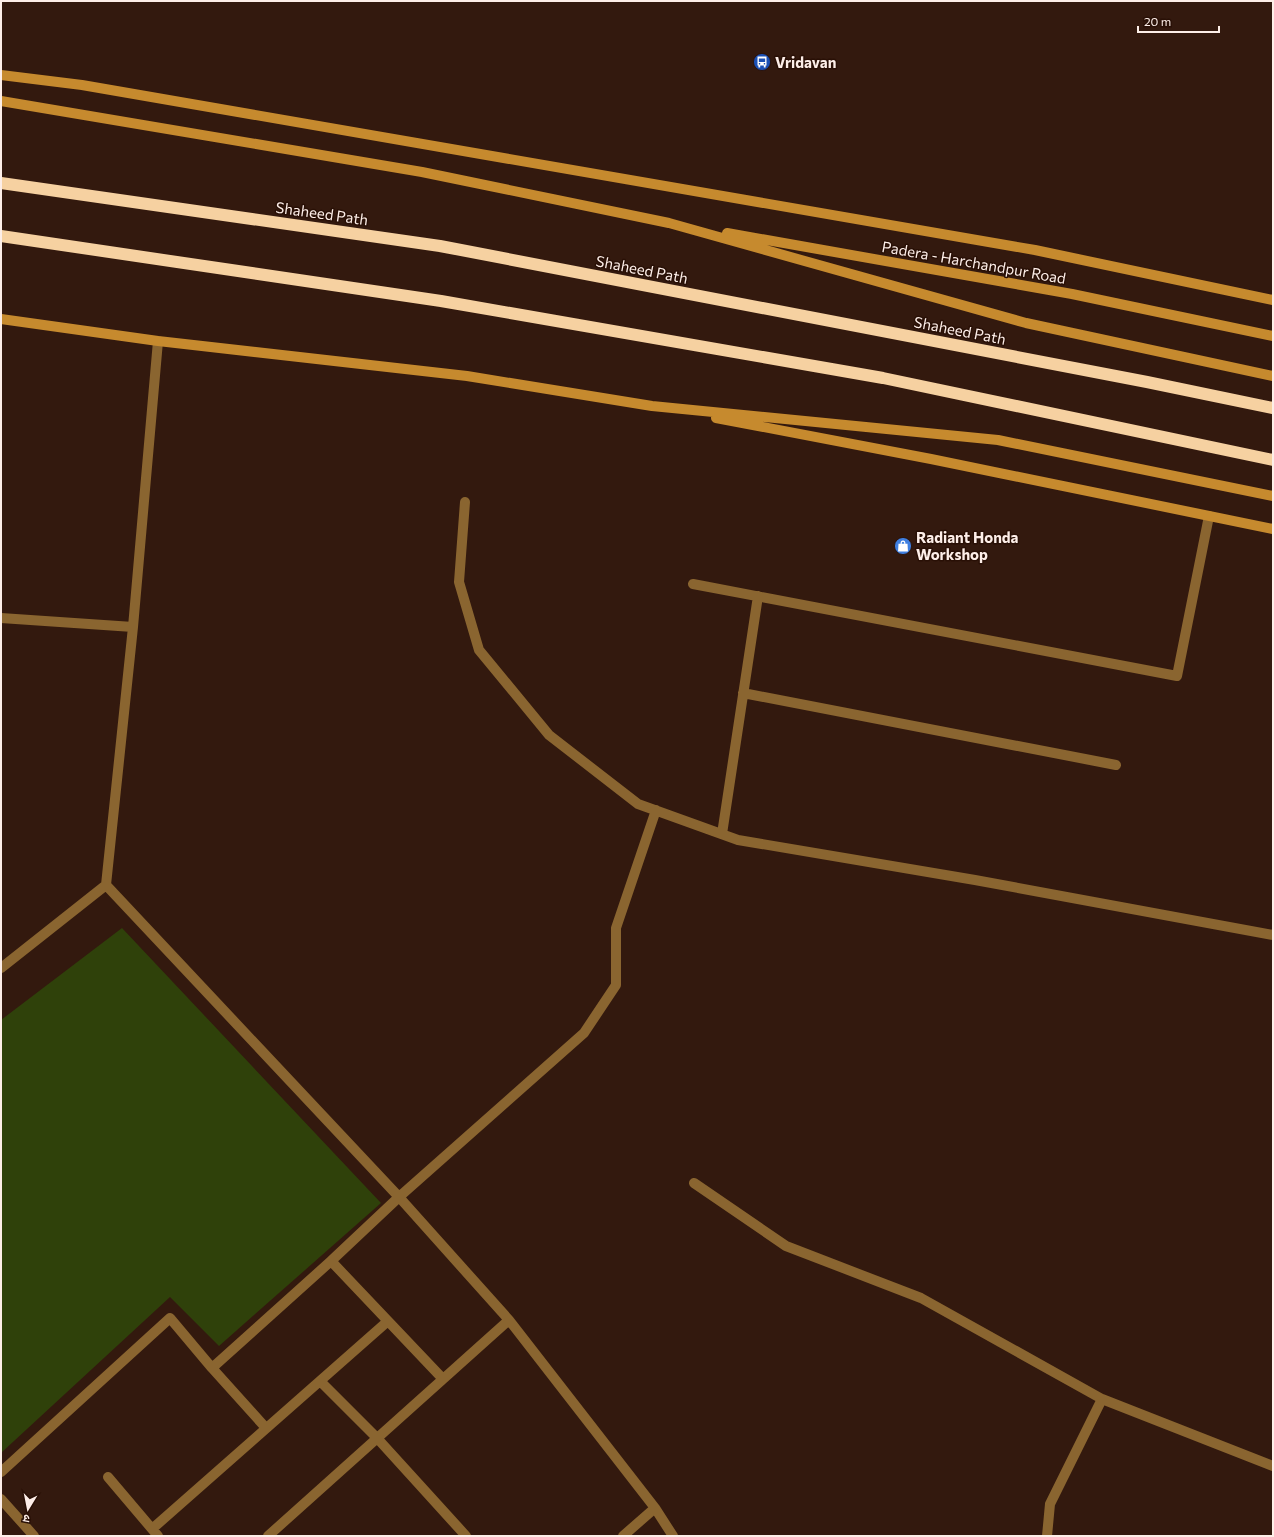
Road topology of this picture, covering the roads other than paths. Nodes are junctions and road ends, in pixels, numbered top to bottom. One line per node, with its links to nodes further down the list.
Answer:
1 (1, 75): 6 (street)
2 (1, 101): 4 (street)
3 (1, 183): 12 (highway, Shaheed Path)
4 (670, 223): 8 (street, Padera - Harchandpur Road); 10 (street)
5 (1, 236): 13 (highway)
6 (1273, 300)
7 (1, 319): 9 (street)
8 (1273, 336)
9 (158, 341): 11 (street); 21 (street)
10 (1273, 376)
11 (652, 406): 14 (street); 16 (street)
12 (1273, 408)
13 (1273, 460)
14 (1273, 496)
15 (465, 502): 24 (street)
16 (1209, 516): 17 (street); 19 (street)
17 (1273, 529)
18 (693, 584): 19 (street)
19 (758, 596): 22 (street)
20 (1, 618): 21 (street)
21 (132, 627): 26 (street)
22 (743, 693): 23 (street); 25 (street)
23 (1116, 765)
24 (656, 810): 25 (street); 30 (street)
25 (722, 834): 27 (street)
26 (106, 885): 28 (street); 30 (street)
27 (1273, 935)
28 (1, 968)
29 (694, 1183): 37 (street)
30 (399, 1197): 31 (street); 33 (street)
31 (331, 1261): 32 (street); 34 (street)
32 (388, 1320): 35 (street); 36 (street)
33 (509, 1320): 35 (street); 44 (street)
34 (212, 1368): 38 (street); 41 (street)
35 (443, 1379): 39 (street)
36 (320, 1380): 38 (street); 39 (street)
37 (1102, 1399): 40 (street); 51 (street)
38 (266, 1428): 45 (street)
39 (377, 1438): 47 (street); 48 (street)
40 (1273, 1466)
41 (1, 1472)
42 (108, 1477): 45 (street)
43 (1, 1499): 46 (street)
44 (655, 1508): 49 (street); 50 (street)
45 (155, 1532)
46 (34, 1536)
47 (268, 1536)
48 (466, 1536)
49 (623, 1536)
50 (673, 1536)
51 (1047, 1536)

